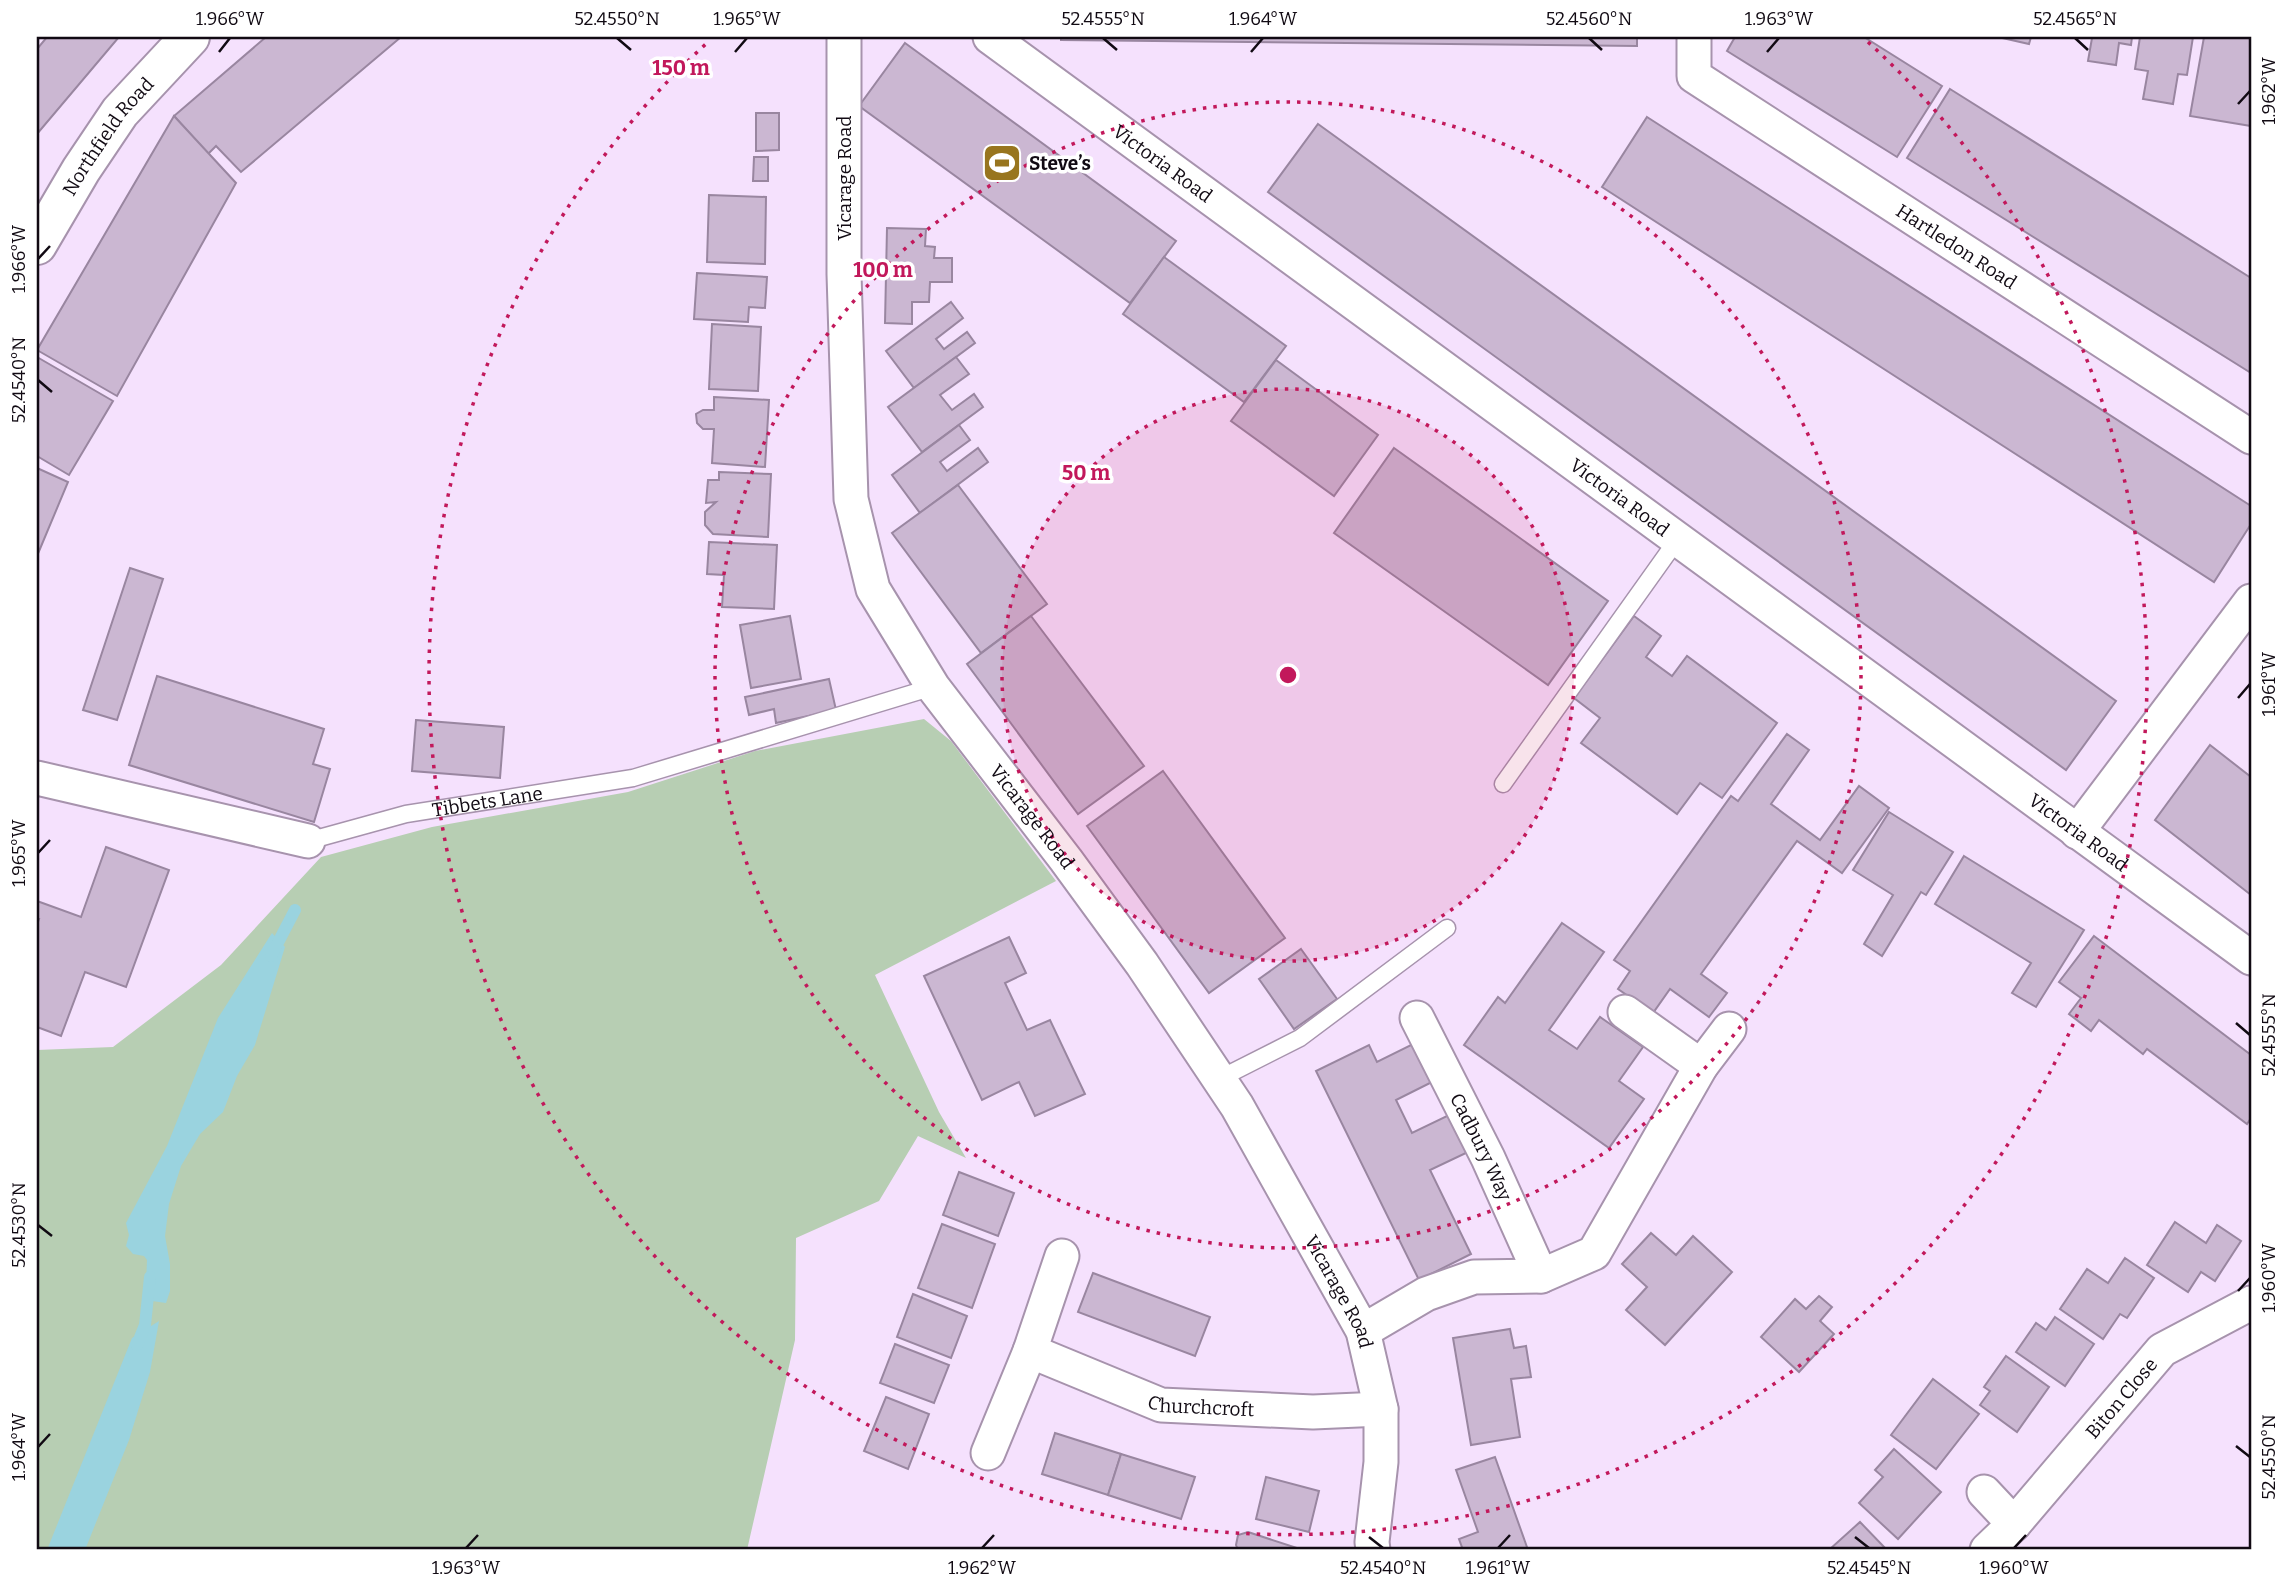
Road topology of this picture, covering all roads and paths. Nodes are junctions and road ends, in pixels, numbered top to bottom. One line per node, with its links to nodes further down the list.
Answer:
1 (190, 37): 5 (street, Northfield Road)
2 (845, 37): 9 (street, Vicarage Road)
3 (990, 37): 7 (street, Victoria Road)
4 (1695, 37): 6 (street, Hartledon Road)
5 (37, 244)
6 (2251, 437)
7 (1677, 540): 11 (lane); 12 (street, Victoria Road)
8 (2251, 601): 12 (street)
9 (933, 687): 13 (lane, Tibbets Lane); 20 (street, Vicarage Road)
10 (37, 778): 13 (street, Tibbets Lane)
11 (1503, 784)
12 (2077, 832): 15 (street, Victoria Road)
13 (308, 841)
14 (1447, 928): 20 (lane)
15 (2251, 958)
16 (1625, 1012): 19 (street)
17 (1417, 1018): 22 (street, Cadbury Way)
18 (1729, 1029): 19 (street)
19 (1701, 1066): 22 (street)
20 (1219, 1079): 24 (street, Vicarage Road)
21 (1062, 1256): 25 (street)
22 (1541, 1276): 24 (street)
23 (2251, 1303): 29 (street, Biton Close)
24 (1363, 1331): 26 (street, Vicarage Road)
25 (1030, 1351): 26 (street, Churchcroft); 27 (street)
26 (1381, 1409): 30 (street, Vicarage Road)
27 (988, 1453)
28 (1984, 1492): 29 (street)
29 (2014, 1524): 31 (street, Biton Close)
30 (1373, 1550)
31 (1987, 1550)

